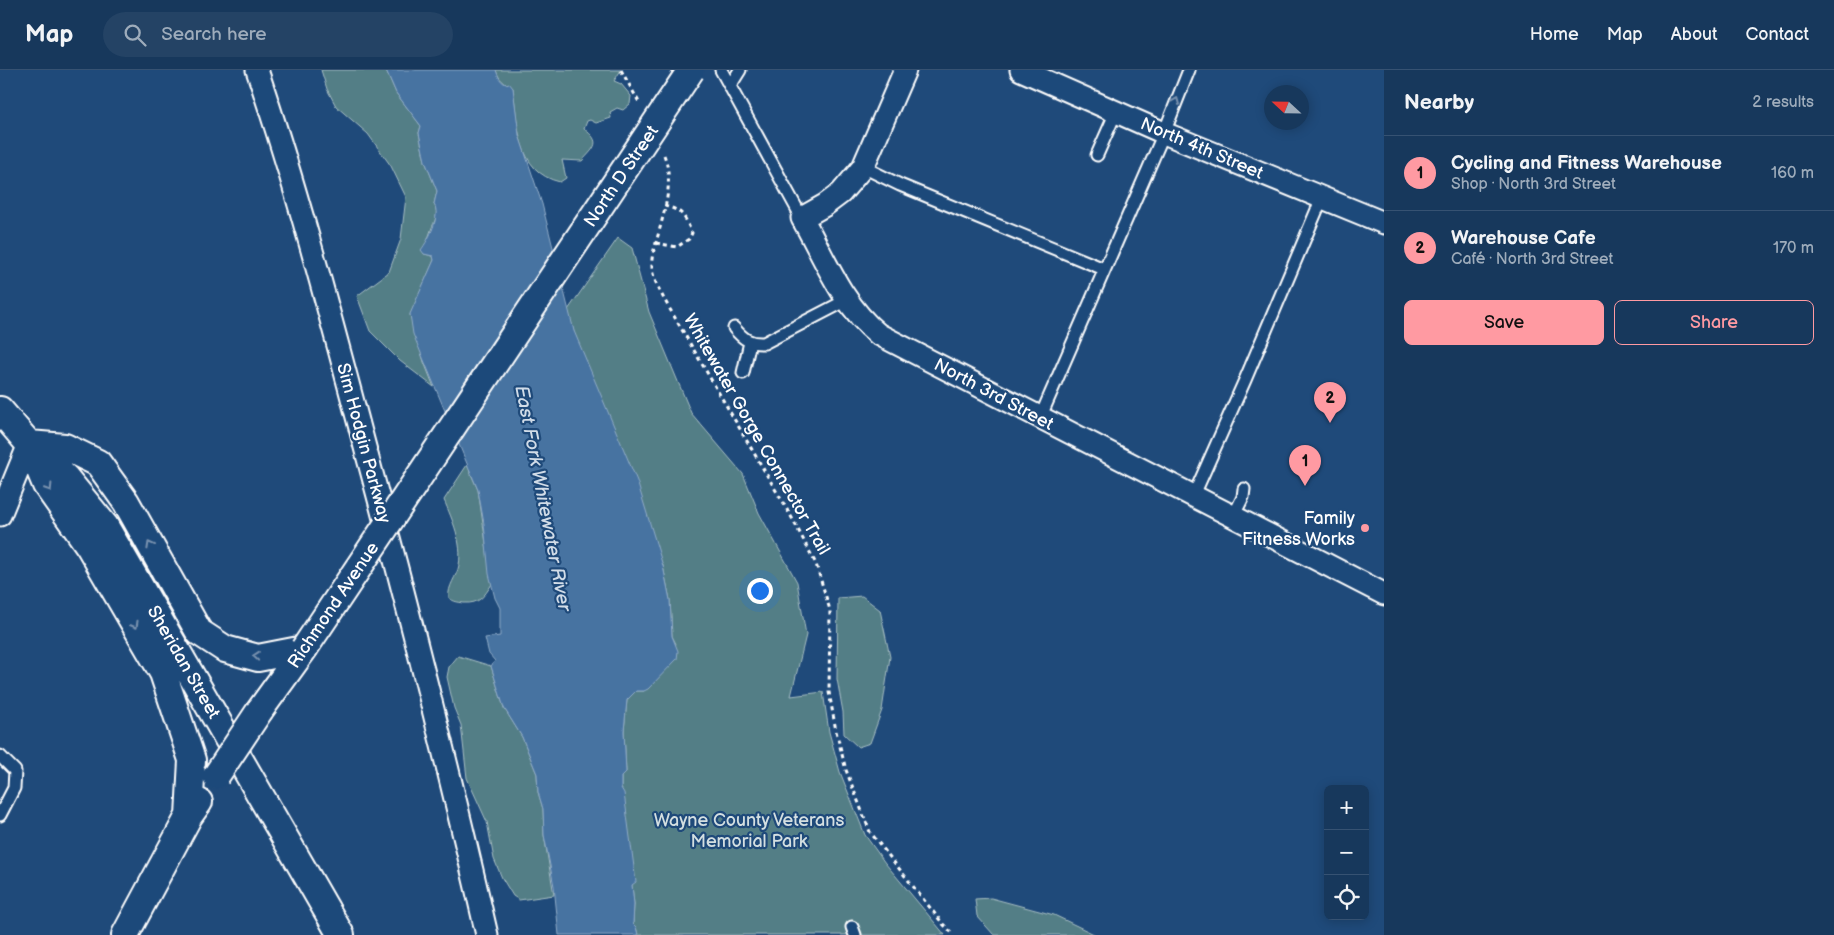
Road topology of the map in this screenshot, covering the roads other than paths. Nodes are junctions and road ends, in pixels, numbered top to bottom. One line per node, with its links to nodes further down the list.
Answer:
1 (257, 70): 36 (street, Sim Hodgin Parkway)
2 (691, 70): 17 (street, North D Street, bridge)
3 (721, 70): 8 (lane, North 3rd Street)
4 (740, 70): 8 (lane)
5 (905, 70): 12 (street)
6 (1021, 70): 9 (street, North 4th Street)
7 (1189, 70): 10 (lane, one-way to 7)
8 (730, 86): 14 (lane, North 3rd Street)
9 (1116, 112): 10 (street, North 4th Street); 11 (lane)
10 (1164, 133): 13 (street, North 4th Street); 16 (lane)
11 (1097, 155)
12 (863, 167): 14 (street); 16 (lane)
13 (1322, 198): 15 (street, North 4th Street); 26 (lane)
14 (802, 218): 18 (street, North 3rd Street)
15 (1384, 223)
16 (1104, 268): 23 (lane)
17 (551, 282): 30 (street, Richmond Avenue, bridge)
18 (847, 300): 20 (lane); 23 (street, North 3rd Street)
19 (734, 328): 20 (lane)
20 (750, 342): 21 (lane)
21 (743, 373)
22 (0, 410): 24 (street, Sheridan Street)
23 (1040, 418): 26 (street, North 3rd Street)
24 (29, 444): 27 (street); 30 (street, one-way to 24); 33 (street, one-way to 33); 35 (street, Sheridan Street)
25 (1244, 489): 28 (lane)
26 (1193, 496): 28 (street, North 3rd Street)
27 (0, 515)
28 (1234, 517): 29 (street, North 3rd Street)
29 (1384, 594)
30 (304, 650): 33 (street, Richmond Avenue, bridge)
31 (0, 756): 32 (lane)
32 (0, 815)
33 (189, 816): 34 (street, Richmond Avenue)
34 (125, 935)
35 (341, 935)
36 (487, 935)

